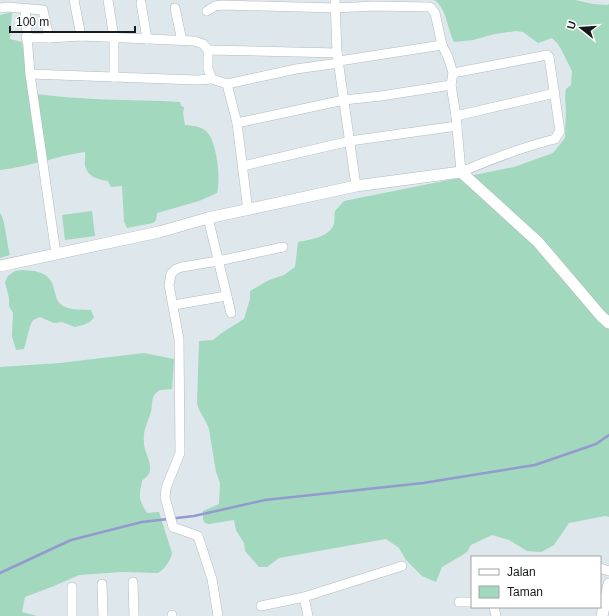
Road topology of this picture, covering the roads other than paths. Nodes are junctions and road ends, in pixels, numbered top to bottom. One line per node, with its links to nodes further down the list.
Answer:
1 (42, 0): 9 (street)
2 (74, 0): 11 (street)
3 (108, 0): 14 (street)
4 (141, 3): 15 (street)
5 (335, 4): 10 (street); 17 (street); 19 (street)
6 (5, 5): 7 (street)
7 (25, 8): 9 (street); 12 (street)
8 (176, 8): 16 (street)
9 (43, 10): 13 (street)
10 (207, 11)
11 (81, 36): 13 (street); 14 (street)
12 (26, 38): 13 (street); 21 (street)
13 (49, 38)
14 (114, 38): 15 (street); 22 (street)
15 (147, 39): 16 (street)
16 (182, 41): 18 (street)
17 (442, 45): 19 (street); 20 (street)
18 (208, 50): 19 (street); 23 (street)
19 (338, 59): 24 (street); 27 (street)
20 (453, 73): 25 (street); 26 (street)
21 (30, 74): 22 (street); 38 (street)
22 (114, 77): 23 (street)
23 (212, 79): 24 (street)
24 (228, 84): 29 (street)
25 (451, 85): 27 (street); 28 (street)
26 (555, 93): 28 (street); 33 (street)
27 (344, 100): 29 (street); 31 (street)
28 (456, 116): 30 (street)
29 (237, 123): 32 (street)
30 (457, 126): 31 (street); 33 (street)
31 (350, 141): 32 (street); 34 (street)
32 (243, 166): 35 (street)
33 (461, 172): 34 (street); 44 (street)
34 (356, 186): 35 (street)
35 (248, 210): 36 (street)
36 (208, 218): 38 (street); 39 (street)
37 (284, 247): 39 (street)
38 (56, 254): 40 (street)
39 (218, 261): 41 (street); 42 (street)
40 (0, 266)
41 (226, 296): 42 (street); 43 (street)
42 (174, 305): 57 (street)
43 (231, 313)
44 (609, 323)
45 (402, 566): 50 (street)
46 (133, 582): 56 (street)
47 (102, 584): 55 (street)
48 (609, 584): 59 (street)
49 (72, 587): 54 (street)
50 (304, 597): 53 (street); 58 (street)
51 (459, 602): 52 (street)
52 (471, 602)
53 (261, 606)
54 (72, 616)
55 (103, 616)
56 (134, 616)
57 (218, 616)
58 (308, 616)
59 (602, 616)

